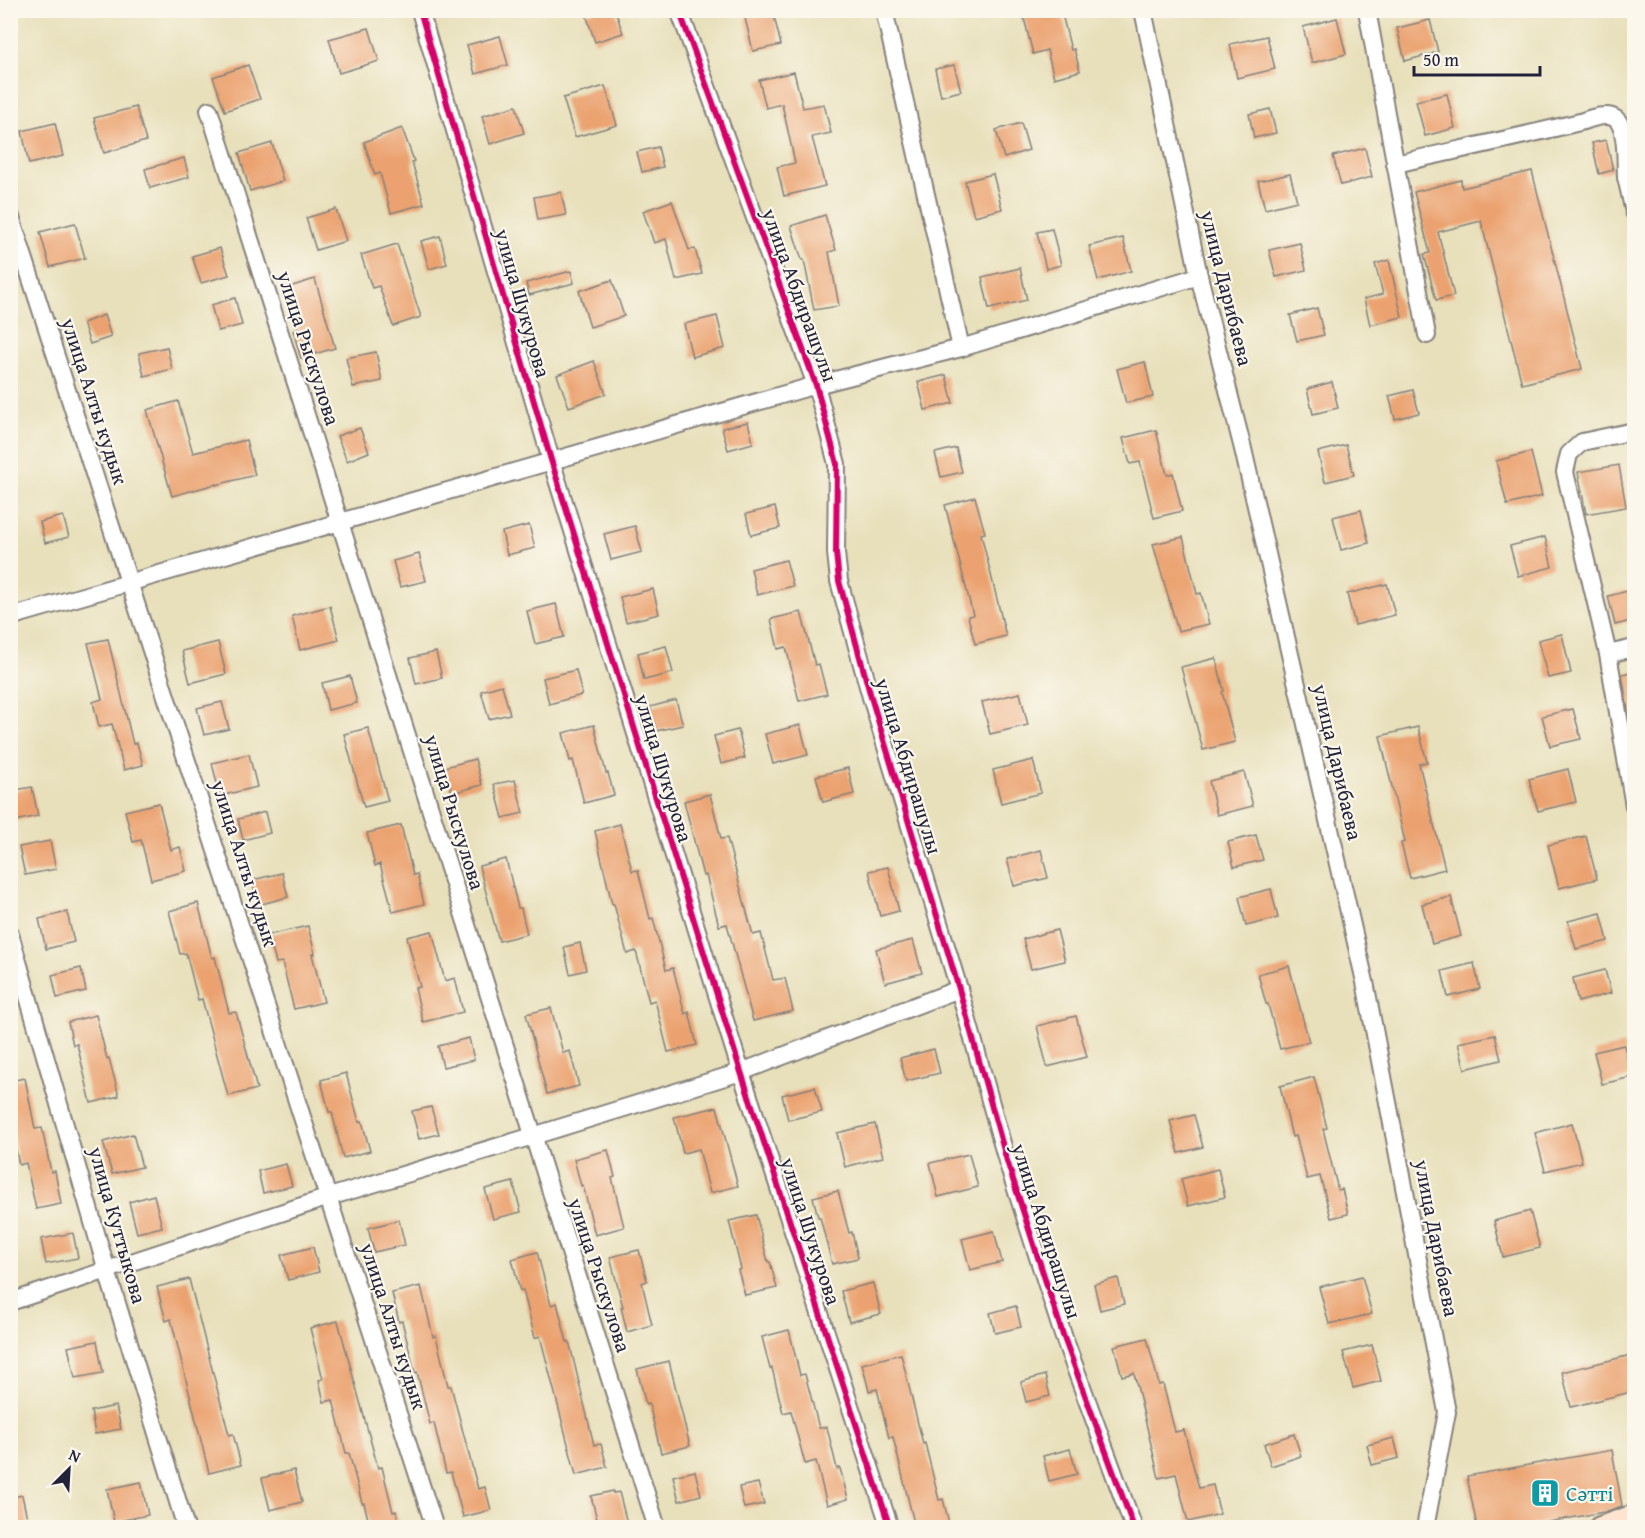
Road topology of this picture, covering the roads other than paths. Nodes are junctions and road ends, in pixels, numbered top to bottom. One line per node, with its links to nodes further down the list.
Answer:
1 (679, 10): 14 (street, улица Абдирашулы)
2 (884, 10): 13 (street)
3 (1143, 10): 11 (street, улица Дарибаева)
4 (1367, 10): 7 (street)
5 (421, 14): 16 (street, улица Шукурова)
6 (209, 110): 17 (street, улица Рыскулова)
7 (1395, 164): 8 (street); 12 (street)
8 (1630, 176): 9 (street)
9 (1635, 212)
10 (10, 214): 18 (street, улица Алты кудык)
11 (1199, 276): 13 (street); 36 (street, улица Дарибаева)
12 (1427, 334)
13 (961, 348): 14 (street)
14 (816, 385): 16 (street); 24 (street, улица Абдирашулы)
15 (1635, 431): 21 (street)
16 (551, 460): 17 (street); 25 (street, улица Шукурова)
17 (340, 522): 18 (street); 26 (street, улица Рыскулова)
18 (131, 582): 19 (street); 27 (street, улица Алты кудык)
19 (10, 617)
20 (1635, 648): 21 (street)
21 (1608, 654): 22 (street)
22 (1635, 806)
23 (10, 934): 28 (street, улица Куттыкова)
24 (959, 989): 25 (street); 35 (street, улица Абдирашулы)
25 (741, 1072): 26 (street); 34 (street, улица Шукурова)
26 (532, 1136): 27 (street); 33 (street, улица Рыскулова)
27 (329, 1197): 28 (street); 32 (street, улица Алты кудык)
28 (107, 1270): 29 (street); 31 (street, улица Куттыкова)
29 (10, 1302)
30 (1635, 1516): 37 (street)
31 (186, 1527)
32 (435, 1527)
33 (657, 1527)
34 (890, 1527)
35 (1134, 1527)
36 (1425, 1527)
37 (1600, 1527)

